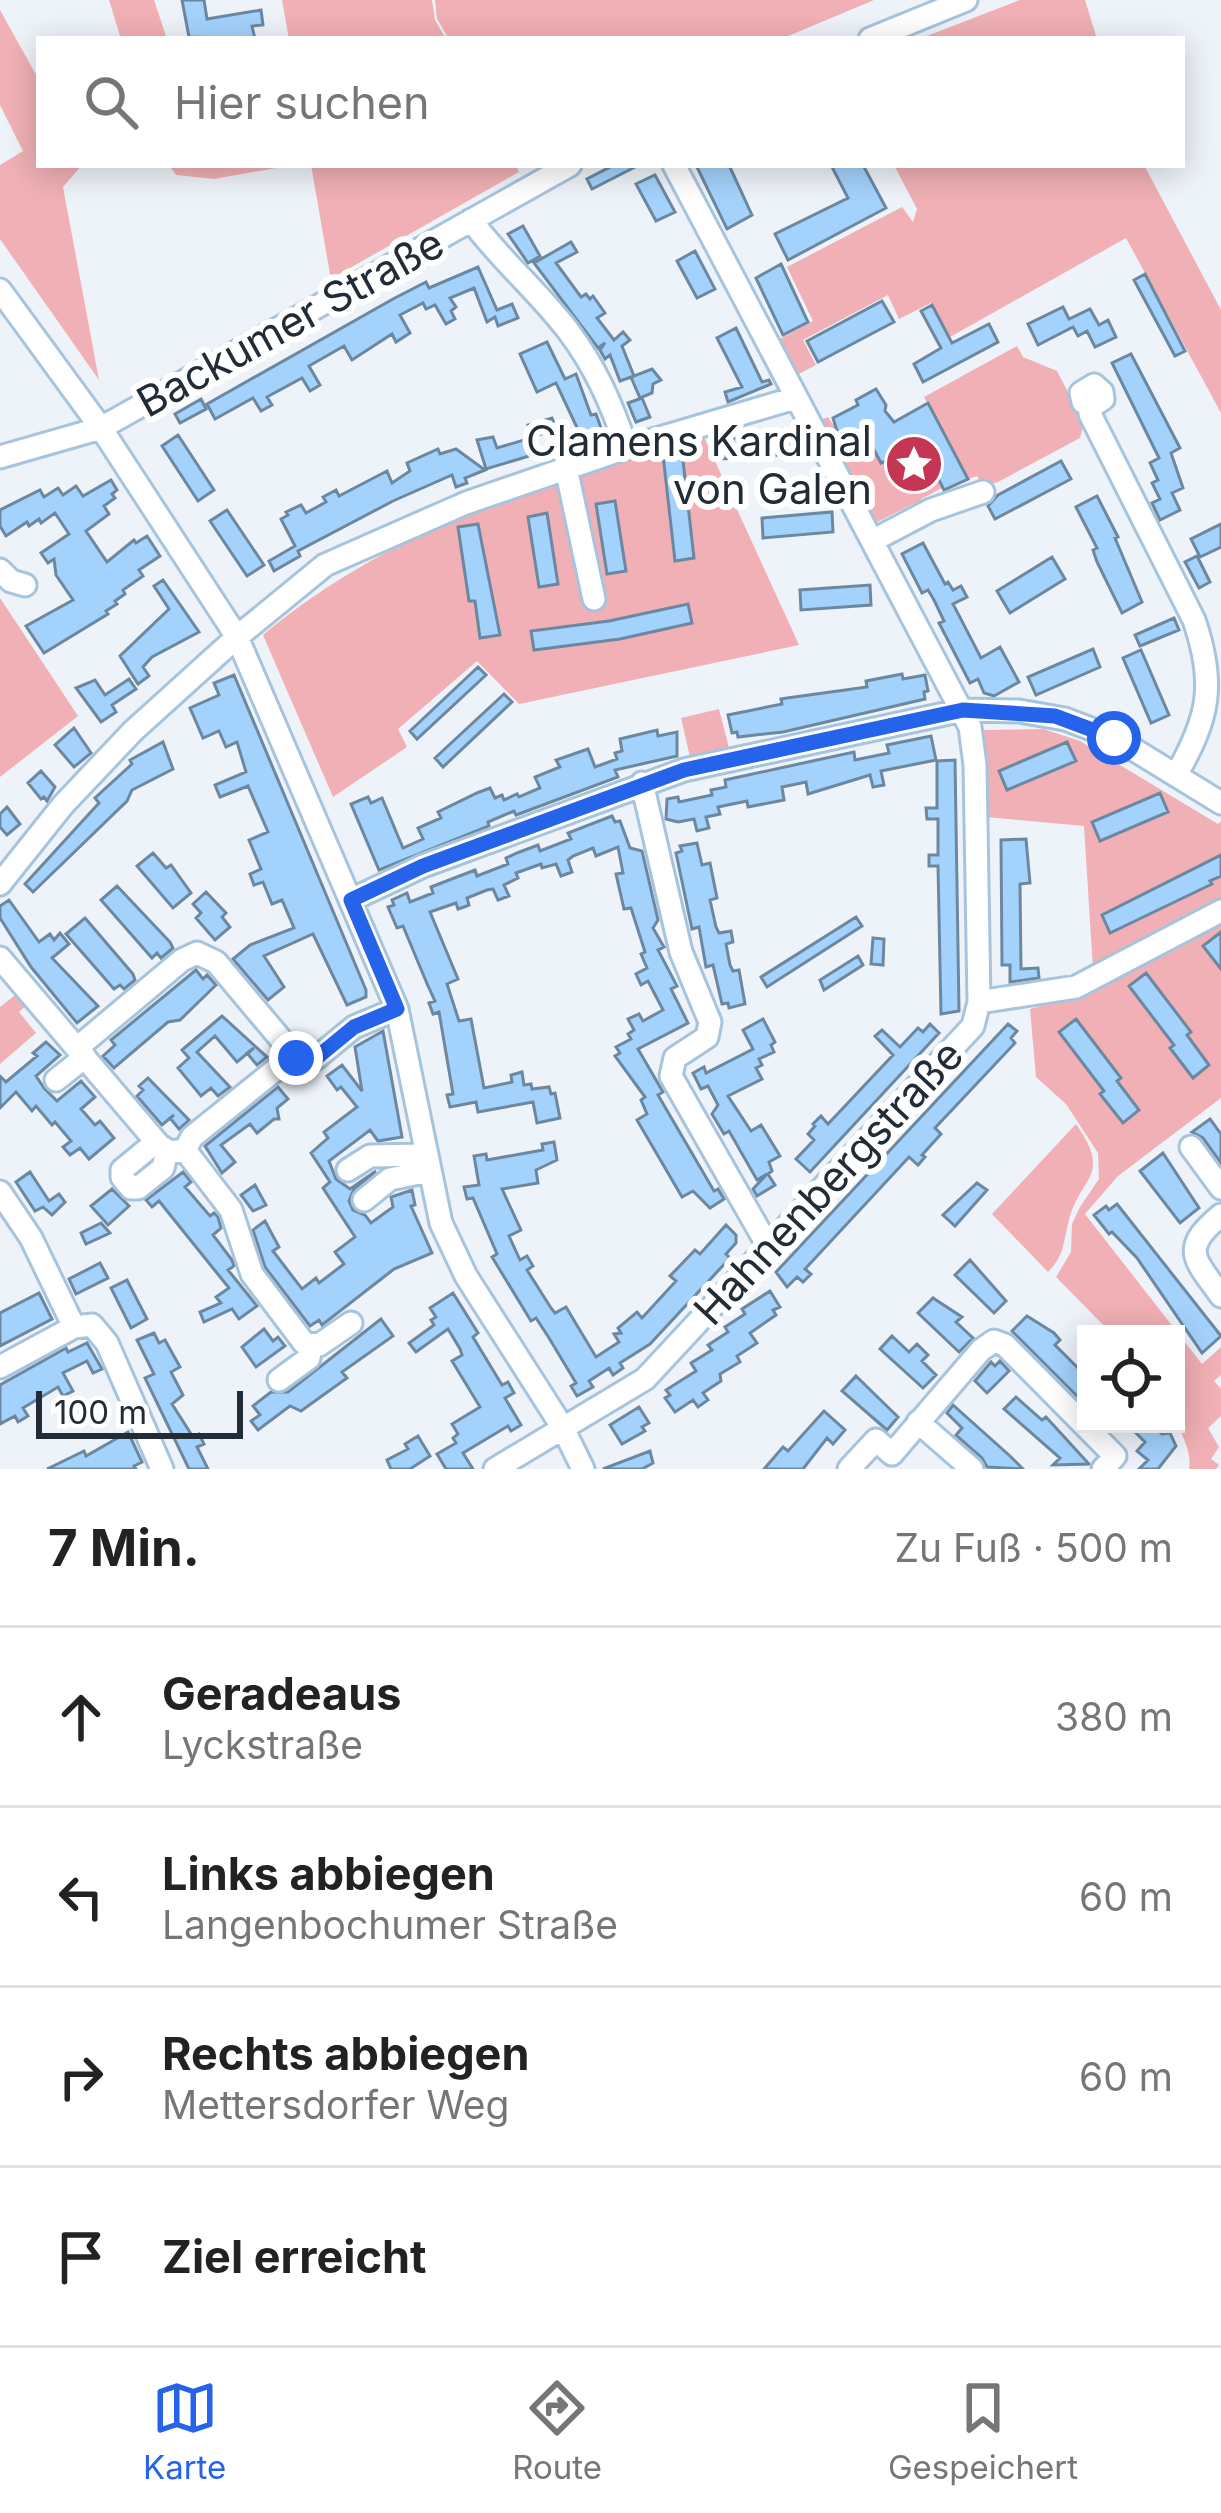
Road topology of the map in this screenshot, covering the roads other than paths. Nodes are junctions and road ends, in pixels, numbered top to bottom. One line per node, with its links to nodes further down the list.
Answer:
1 (966, 0): 2 (street)
2 (877, 36)
3 (565, 168): 5 (street, Backumer Straße)
4 (676, 168): 7 (street, Hahnenbergstraße)
5 (471, 220): 9 (street, Backumer Straße); 10 (street)
6 (0, 290): 9 (street)
7 (795, 398): 10 (street); 14 (street, Hahnenbergstraße)
8 (1090, 407): 20 (street)
9 (101, 428): 11 (street, Backumer Straße); 18 (street)
10 (626, 448): 12 (street)
11 (0, 457)
12 (566, 468): 17 (street); 18 (street)
13 (983, 491): 14 (street)
14 (872, 541): 19 (street, Hahnenbergstraße)
15 (0, 569): 16 (street)
16 (25, 585)
17 (594, 599)
18 (237, 637): 23 (street); 24 (street)
19 (963, 710): 20 (street); 21 (street); 27 (street, Hahnenbergstraße)
20 (1176, 775): 22 (street)
21 (642, 783): 24 (street); 40 (street)
22 (1221, 802)
23 (0, 884)
24 (351, 900): 28 (street)
25 (1221, 911): 27 (street)
26 (0, 958): 29 (street)
27 (979, 1002): 40 (street, Hahnenbergstraße)
28 (397, 1009): 30 (street); 34 (street)
29 (81, 1052): 30 (street); 31 (street); 33 (street)
30 (290, 1058): 33 (street)
31 (56, 1080)
32 (1190, 1147): 36 (street)
33 (169, 1148): 44 (street)
34 (428, 1163): 35 (street); 38 (street); 48 (street)
35 (348, 1170)
36 (1221, 1188)
37 (0, 1192): 43 (street)
38 (364, 1200)
39 (1221, 1215): 41 (street)
40 (768, 1246): 48 (street, Hahnenbergstraße)
41 (1221, 1296)
42 (351, 1323): 44 (street)
43 (74, 1327): 45 (street); 51 (street)
44 (311, 1346): 46 (street)
45 (0, 1367)
46 (279, 1379)
47 (918, 1422): 49 (street); 50 (street); 55 (street)
48 (563, 1428): 52 (street, Hahnenbergstraße); 53 (street)
49 (900, 1461): 54 (street)
50 (1109, 1462)
51 (162, 1469)
52 (495, 1469)
53 (583, 1469)
54 (849, 1469)
55 (972, 1469)

